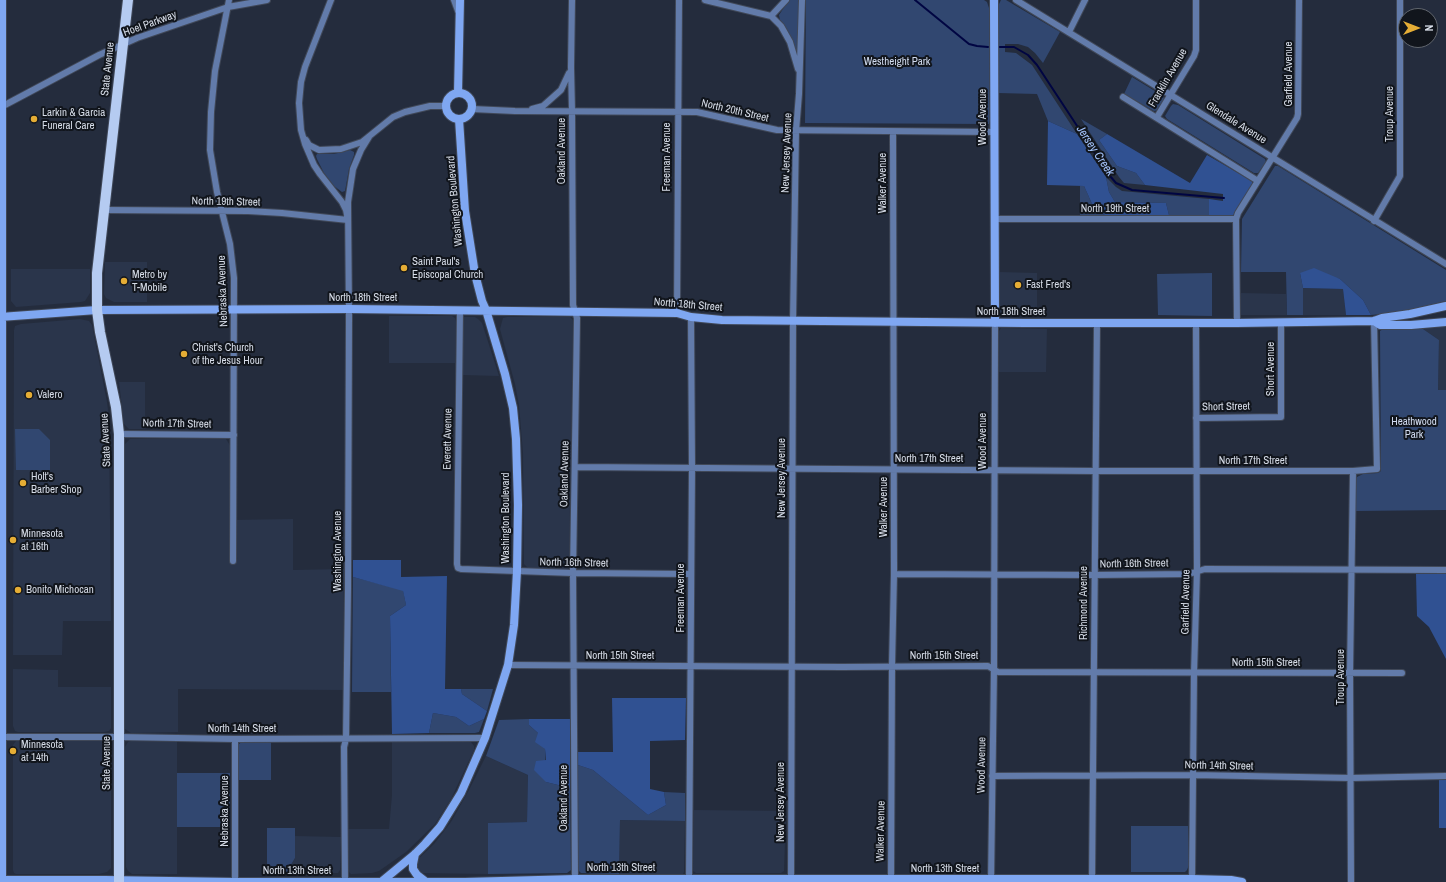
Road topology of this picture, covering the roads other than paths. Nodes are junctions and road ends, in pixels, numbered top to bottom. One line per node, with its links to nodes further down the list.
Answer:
1 (2, 0): 28 (street)
2 (128, 0): 22 (main road, State Avenue)
3 (267, 0): 18 (street, Hoel Parkway)
4 (331, 0): 36 (street, Washington Avenue)
5 (454, 0): 20 (street)
6 (460, 0): 20 (street)
7 (572, 0): 23 (street, Oakland Avenue)
8 (679, 0): 33 (street, Freeman Avenue)
9 (705, 0): 19 (street)
10 (786, 0): 19 (street)
11 (802, 0): 24 (street, New Jersey Avenue)
12 (1016, 0): 21 (street, Glendale Avenue)
13 (1085, 0): 21 (street)
14 (1196, 0): 26 (street, Franklin Avenue)
15 (1299, 0): 42 (street, Garfield Avenue)
16 (1400, 0): 49 (street, Troup Avenue)
17 (992, 1): 39 (street, Wood Avenue)
18 (229, 3): 22 (street, Hoel Parkway); 45 (street, Nebraska Avenue)
19 (771, 16): 24 (street, New Jersey Avenue)
20 (460, 18): 25 (street)
21 (1069, 32): 26 (street, Glendale Avenue)
22 (123, 44): 28 (street, Hoel Parkway); 44 (main road, State Avenue)
23 (571, 67): 31 (street, Oakland Avenue); 32 (street, Oakland Avenue)
24 (799, 73): 37 (street, New Jersey Avenue)
25 (458, 93): 29 (street); 30 (street)
26 (1171, 95): 34 (street, Franklin Avenue); 42 (street, Glendale Avenue)
27 (1123, 96): 34 (street)
28 (3, 106): 41 (street)
29 (446, 106): 35 (street); 40 (street)
30 (472, 109): 31 (street, North 20th Street); 35 (street)
31 (514, 111): 32 (street, North 20th Street)
32 (572, 111): 33 (street, North 20th Street); 57 (street, Oakland Avenue)
33 (678, 111): 37 (street, North 20th Street); 58 (street, Freeman Avenue)
34 (1157, 117): 43 (street)
35 (459, 119): 56 (street, Washington Boulevard)
36 (301, 130): 40 (street); 48 (street, Washington Avenue)
37 (796, 131): 38 (street, North 20th Street); 61 (street, New Jersey Avenue)
38 (893, 132): 39 (street, North 20th Street); 62 (street, Walker Avenue)
39 (994, 132): 46 (street, Wood Avenue)
40 (370, 137): 48 (street, Washington Avenue)
41 (2, 143): 59 (street)
42 (1272, 158): 43 (street, Garfield Avenue); 49 (street, Glendale Avenue)
43 (1258, 181): 47 (street, Garfield Avenue)
44 (104, 210): 45 (street, North 19th Street); 54 (main road, State Avenue)
45 (222, 211): 48 (street, North 19th Street); 52 (street, Nebraska Avenue)
46 (994, 219): 47 (street, North 19th Street); 67 (street, Wood Avenue)
47 (1236, 219): 69 (street, Garfield Avenue)
48 (348, 220): 53 (street, Washington Avenue)
49 (1374, 221): 50 (street, Glendale Avenue)
50 (1446, 264)
51 (1446, 306): 63 (street, North 18th Street)
52 (234, 309): 53 (street, North 18th Street); 54 (street, North 18th Street); 74 (street, Nebraska Avenue)
53 (349, 309): 55 (street, North 18th Street); 109 (street, Washington Avenue)
54 (97, 310): 59 (street, North 18th Street); 73 (main road, State Avenue)
55 (460, 310): 56 (street, North 18th Street); 85 (street, Everett Avenue)
56 (486, 310): 57 (street, North 18th Street); 88 (street, Washington Boulevard)
57 (575, 311): 58 (street, North 18th Street); 75 (street, Oakland Avenue)
58 (677, 313): 60 (street, North 18th Street)
59 (1, 317): 72 (street)
60 (691, 317): 61 (street, North 18th Street); 76 (street, Freeman Avenue)
61 (793, 321): 62 (street, North 18th Street); 77 (street, New Jersey Avenue)
62 (893, 321): 67 (street, North 18th Street); 78 (street, Walker Avenue)
63 (1374, 321): 65 (street, North 18th Street); 66 (street, North 18th Street); 82 (street, North 17th Street)
64 (1196, 322): 68 (street, North 18th Street); 69 (street, North 18th Street); 71 (street, Garfield Avenue)
65 (1281, 322): 69 (street, North 18th Street); 70 (street, Short Avenue)
66 (1446, 322)
67 (995, 323): 68 (street, North 18th Street); 79 (street, Wood Avenue)
68 (1096, 323): 81 (street, Richmond Avenue)
69 (1237, 323)
70 (1281, 416): 71 (street, Short Street)
71 (1196, 418): 80 (street, Garfield Avenue)
72 (1, 422): 83 (street)
73 (119, 434): 74 (street, North 17th Street); 106 (main road, State Avenue)
74 (234, 435): 84 (street, Nebraska Avenue)
75 (576, 467): 76 (street, North 17th Street); 90 (street, Oakland Avenue)
76 (692, 468): 77 (street, North 17th Street); 91 (street, Freeman Avenue)
77 (792, 469): 78 (street, North 17th Street); 98 (street, New Jersey Avenue)
78 (894, 469): 79 (street, North 17th Street); 92 (street, Walker Avenue)
79 (994, 470): 81 (street, North 17th Street); 93 (street, Wood Avenue)
80 (1196, 470): 81 (street, North 17th Street); 82 (street, North 17th Street); 89 (street, Garfield Avenue)
81 (1095, 471): 94 (street, Richmond Avenue)
82 (1353, 471): 86 (street, Troup Avenue)
83 (1, 524): 105 (street)
84 (233, 561)
85 (458, 568): 88 (street, North 16th Street)
86 (1351, 570): 87 (street, North 16th Street); 89 (street, North 16th Street); 103 (street, Troup Avenue)
87 (1446, 570)
88 (517, 571): 90 (street, North 16th Street); 95 (street, Washington Boulevard)
89 (1197, 571): 94 (street, North 16th Street); 102 (street, Garfield Avenue)
90 (573, 573): 91 (street, North 16th Street); 97 (street, Oakland Avenue)
91 (691, 574): 96 (street, Freeman Avenue)
92 (894, 574): 93 (street, North 16th Street); 99 (street, Walker Avenue)
93 (993, 574): 94 (street, North 16th Street); 100 (street, Wood Avenue)
94 (1094, 575): 101 (street, Richmond Avenue)
95 (508, 665): 97 (street, North 15th Street); 107 (street, Washington Boulevard)
96 (691, 665): 97 (street, North 15th Street); 98 (street, North 15th Street); 116 (street, Freeman Avenue)
97 (574, 666): 119 (street, Oakland Avenue)
98 (792, 666): 99 (street, North 15th Street); 120 (street, New Jersey Avenue)
99 (892, 666): 100 (street, North 15th Street); 121 (street, Walker Avenue)
100 (994, 669): 101 (street, North 15th Street); 111 (street, Wood Avenue)
101 (1093, 672): 102 (street, North 15th Street); 112 (street, Richmond Avenue)
102 (1194, 673): 103 (street, North 15th Street); 110 (street, Garfield Avenue)
103 (1350, 673): 104 (street, North 15th Street); 114 (street, Troup Avenue)
104 (1402, 673)
105 (1, 737): 106 (street, North 14th Street); 117 (street)
106 (119, 737): 108 (street, North 14th Street); 118 (main road, State Avenue)
107 (485, 738): 109 (street, North 14th Street); 115 (street, Washington Boulevard)
108 (234, 739): 109 (street, North 14th Street); 125 (street, Nebraska Avenue)
109 (346, 739): 126 (street, Washington Avenue)
110 (1193, 775): 112 (street, North 14th Street); 114 (street, North 14th Street); 124 (street, Garfield Avenue)
111 (992, 776): 112 (street, North 14th Street); 122 (street, Wood Avenue)
112 (1093, 776): 123 (street, Richmond Avenue)
113 (1446, 776): 114 (street, North 14th Street)
114 (1351, 778): 131 (street, Troup Avenue)
115 (415, 854): 127 (street, Washington Boulevard); 128 (street)
116 (689, 880): 119 (street, North 13th Street); 120 (street, North 13th Street)
117 (2, 881): 118 (street, North 13th Street)
118 (119, 881): 125 (street, North 13th Street)
119 (575, 881): 129 (street, North 13th Street)
120 (791, 881): 121 (street, North 13th Street)
121 (891, 881): 122 (street, North 13th Street)
122 (991, 881): 123 (street, North 13th Street)
123 (1092, 881): 124 (street, North 13th Street)
124 (1192, 881): 130 (street, North 13th Street)
125 (235, 882): 126 (street, North 13th Street)
126 (345, 882): 127 (street, North 13th Street)
127 (381, 882): 128 (street, North 13th Street)
128 (426, 882): 129 (street, North 13th Street)
129 (465, 882)
130 (1242, 882)
131 (1351, 882)

